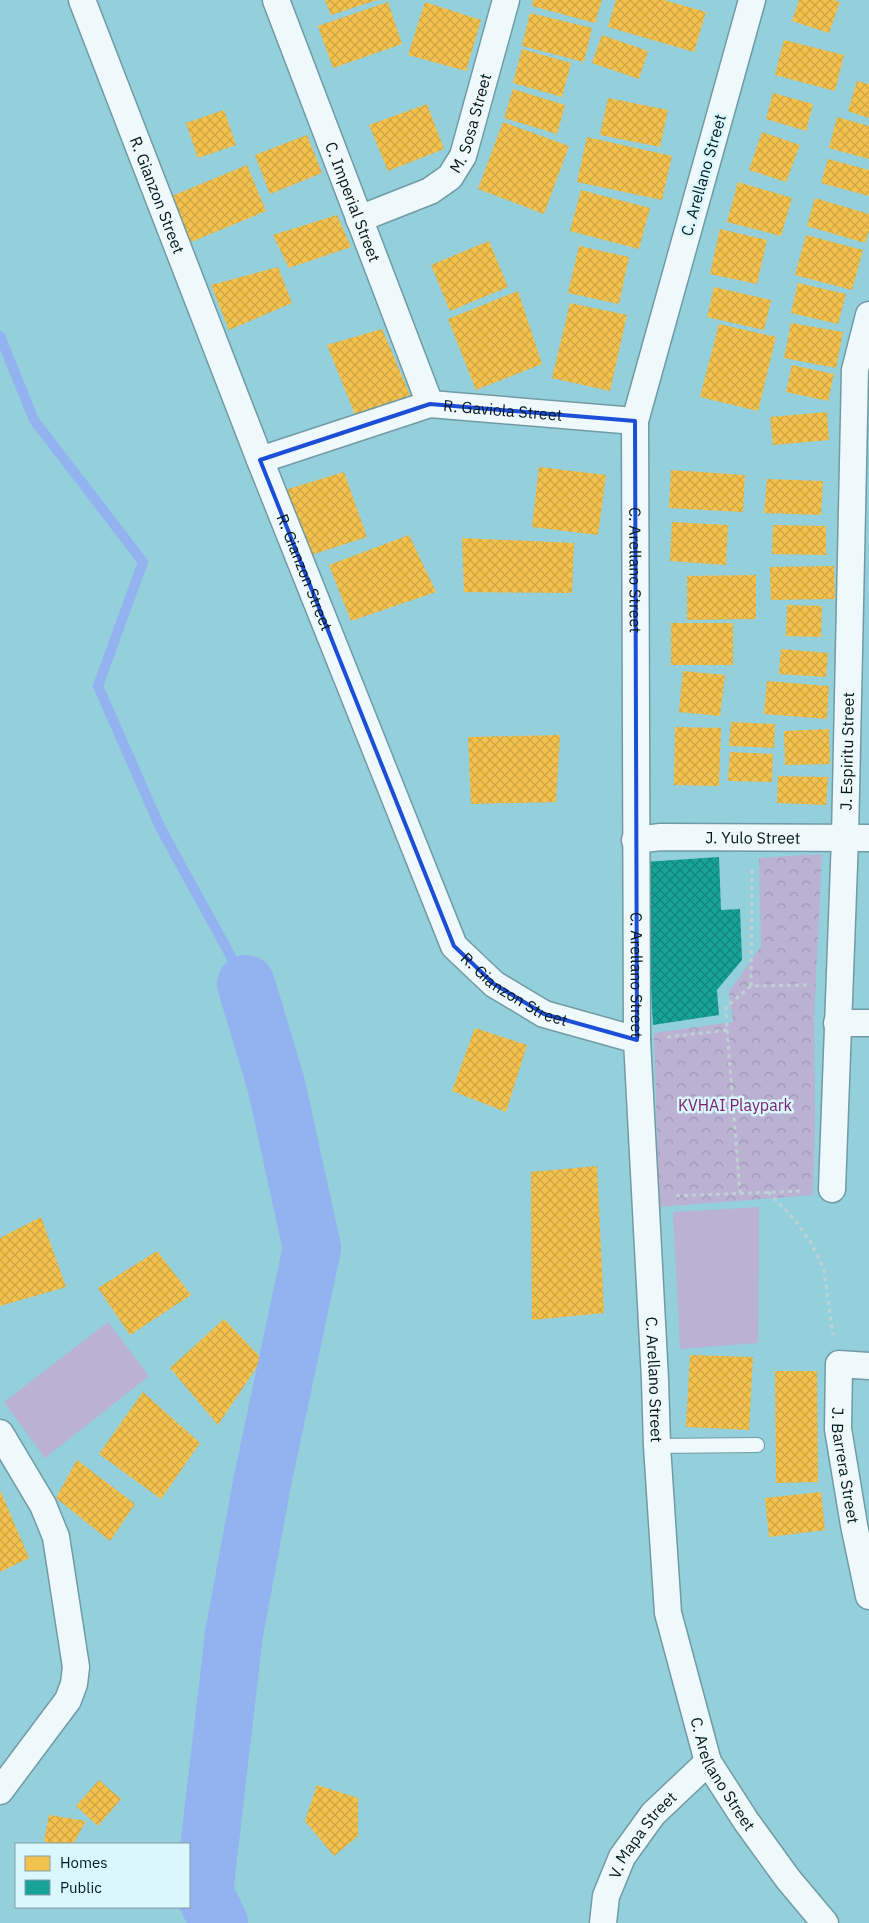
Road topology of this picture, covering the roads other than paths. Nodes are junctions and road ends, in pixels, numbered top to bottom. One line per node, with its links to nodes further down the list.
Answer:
1 (82, 0): 9 (street, R. Gianzon Street)
2 (276, 0): 5 (street, C. Imperial Street)
3 (506, 0): 5 (street, M. Sosa Street)
4 (752, 0): 8 (street, C. Arellano Street)
5 (359, 219): 7 (street, C. Imperial Street)
6 (869, 315): 10 (street, J. Espiritu Street)
7 (430, 404): 8 (street, R. Gaviola Street); 9 (street, R. Gaviola Street)
8 (635, 421): 12 (street, C. Arellano Street)
9 (260, 460): 15 (street, R. Gianzon Street)
10 (858, 634): 11 (street, J. Espiritu Street)
11 (857, 838): 12 (street, J. Yulo Street); 13 (street, J. Espiritu Street)
12 (635, 840): 15 (street, C. Arellano Street)
13 (838, 1023): 14 (street); 16 (street, J. Espiritu Street)
14 (869, 1023)
15 (637, 1040): 19 (street, C. Arellano Street)
16 (832, 1189)
17 (869, 1366): 21 (street, J. Barrera Street)
18 (0, 1433): 23 (street)
19 (657, 1446): 20 (lane); 22 (street, C. Arellano Street)
20 (756, 1446)
21 (869, 1596)
22 (708, 1762): 24 (street, V. Mapa Street); 25 (street, C. Arellano Street)
23 (0, 1791)
24 (603, 1923)
25 (825, 1923)

